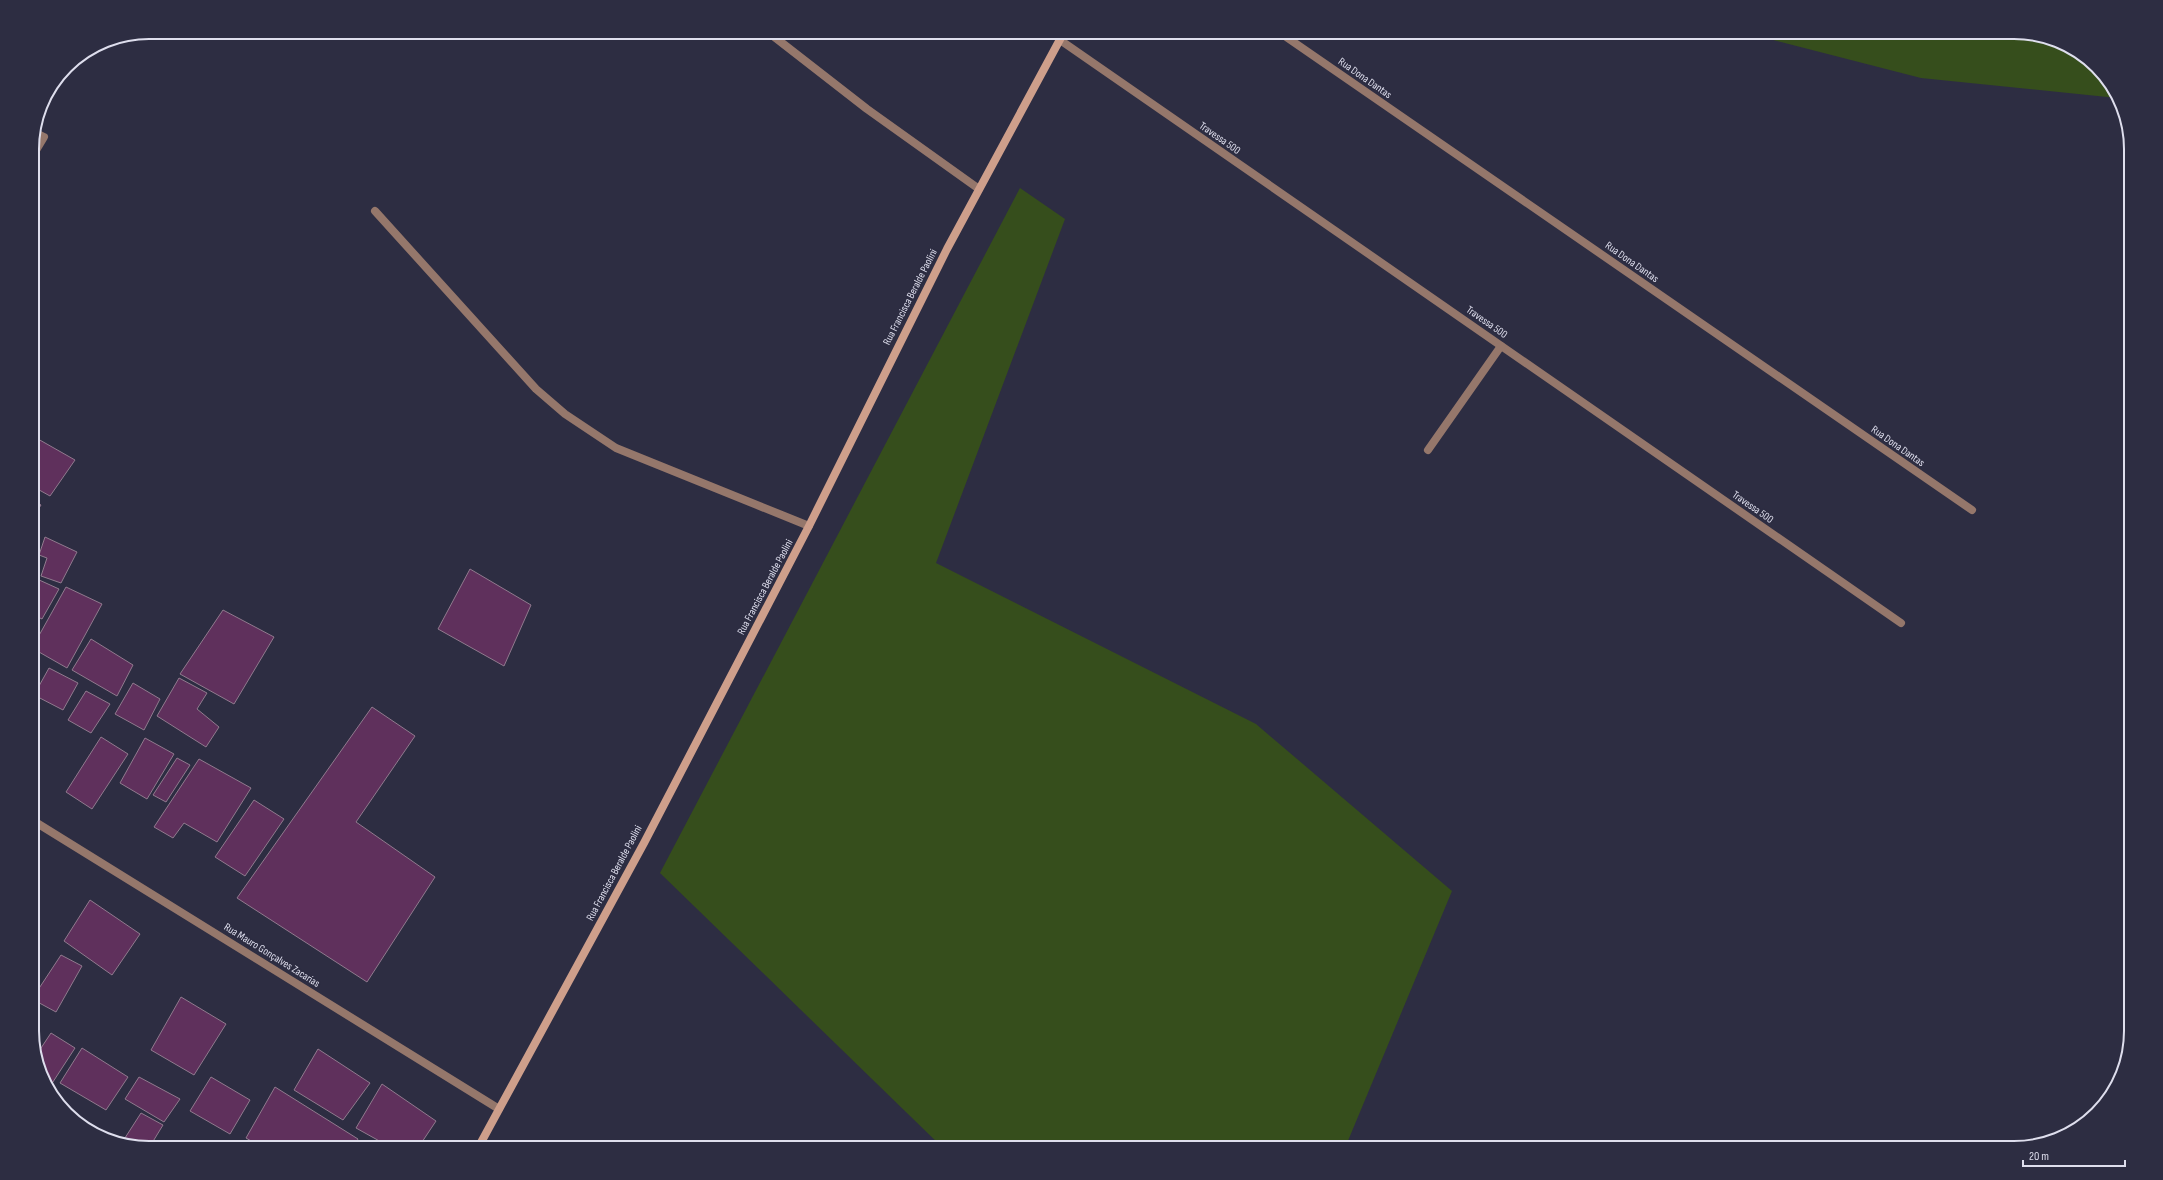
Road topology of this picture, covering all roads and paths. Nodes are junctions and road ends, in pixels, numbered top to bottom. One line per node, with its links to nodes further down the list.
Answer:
1 (777, 39): 6 (street)
2 (1289, 39): 10 (street, Rua Dona Dantas)
3 (1060, 40): 6 (main road, Rua Francisca Beralde Paolini); 8 (street, Travessa 500)
4 (40, 135): 5 (street)
5 (39, 145)
6 (979, 189): 11 (main road, Rua Francisca Beralde Paolini)
7 (374, 211): 11 (street)
8 (1501, 346): 9 (street); 12 (street, Travessa 500)
9 (1428, 450)
10 (1972, 510)
11 (809, 526): 14 (main road, Rua Francisca Beralde Paolini)
12 (1901, 622)
13 (39, 824): 14 (street, Rua Mauro Gonçalves Zacarias)
14 (499, 1109): 15 (main road, Rua Francisca Beralde Paolini)
15 (482, 1141)

